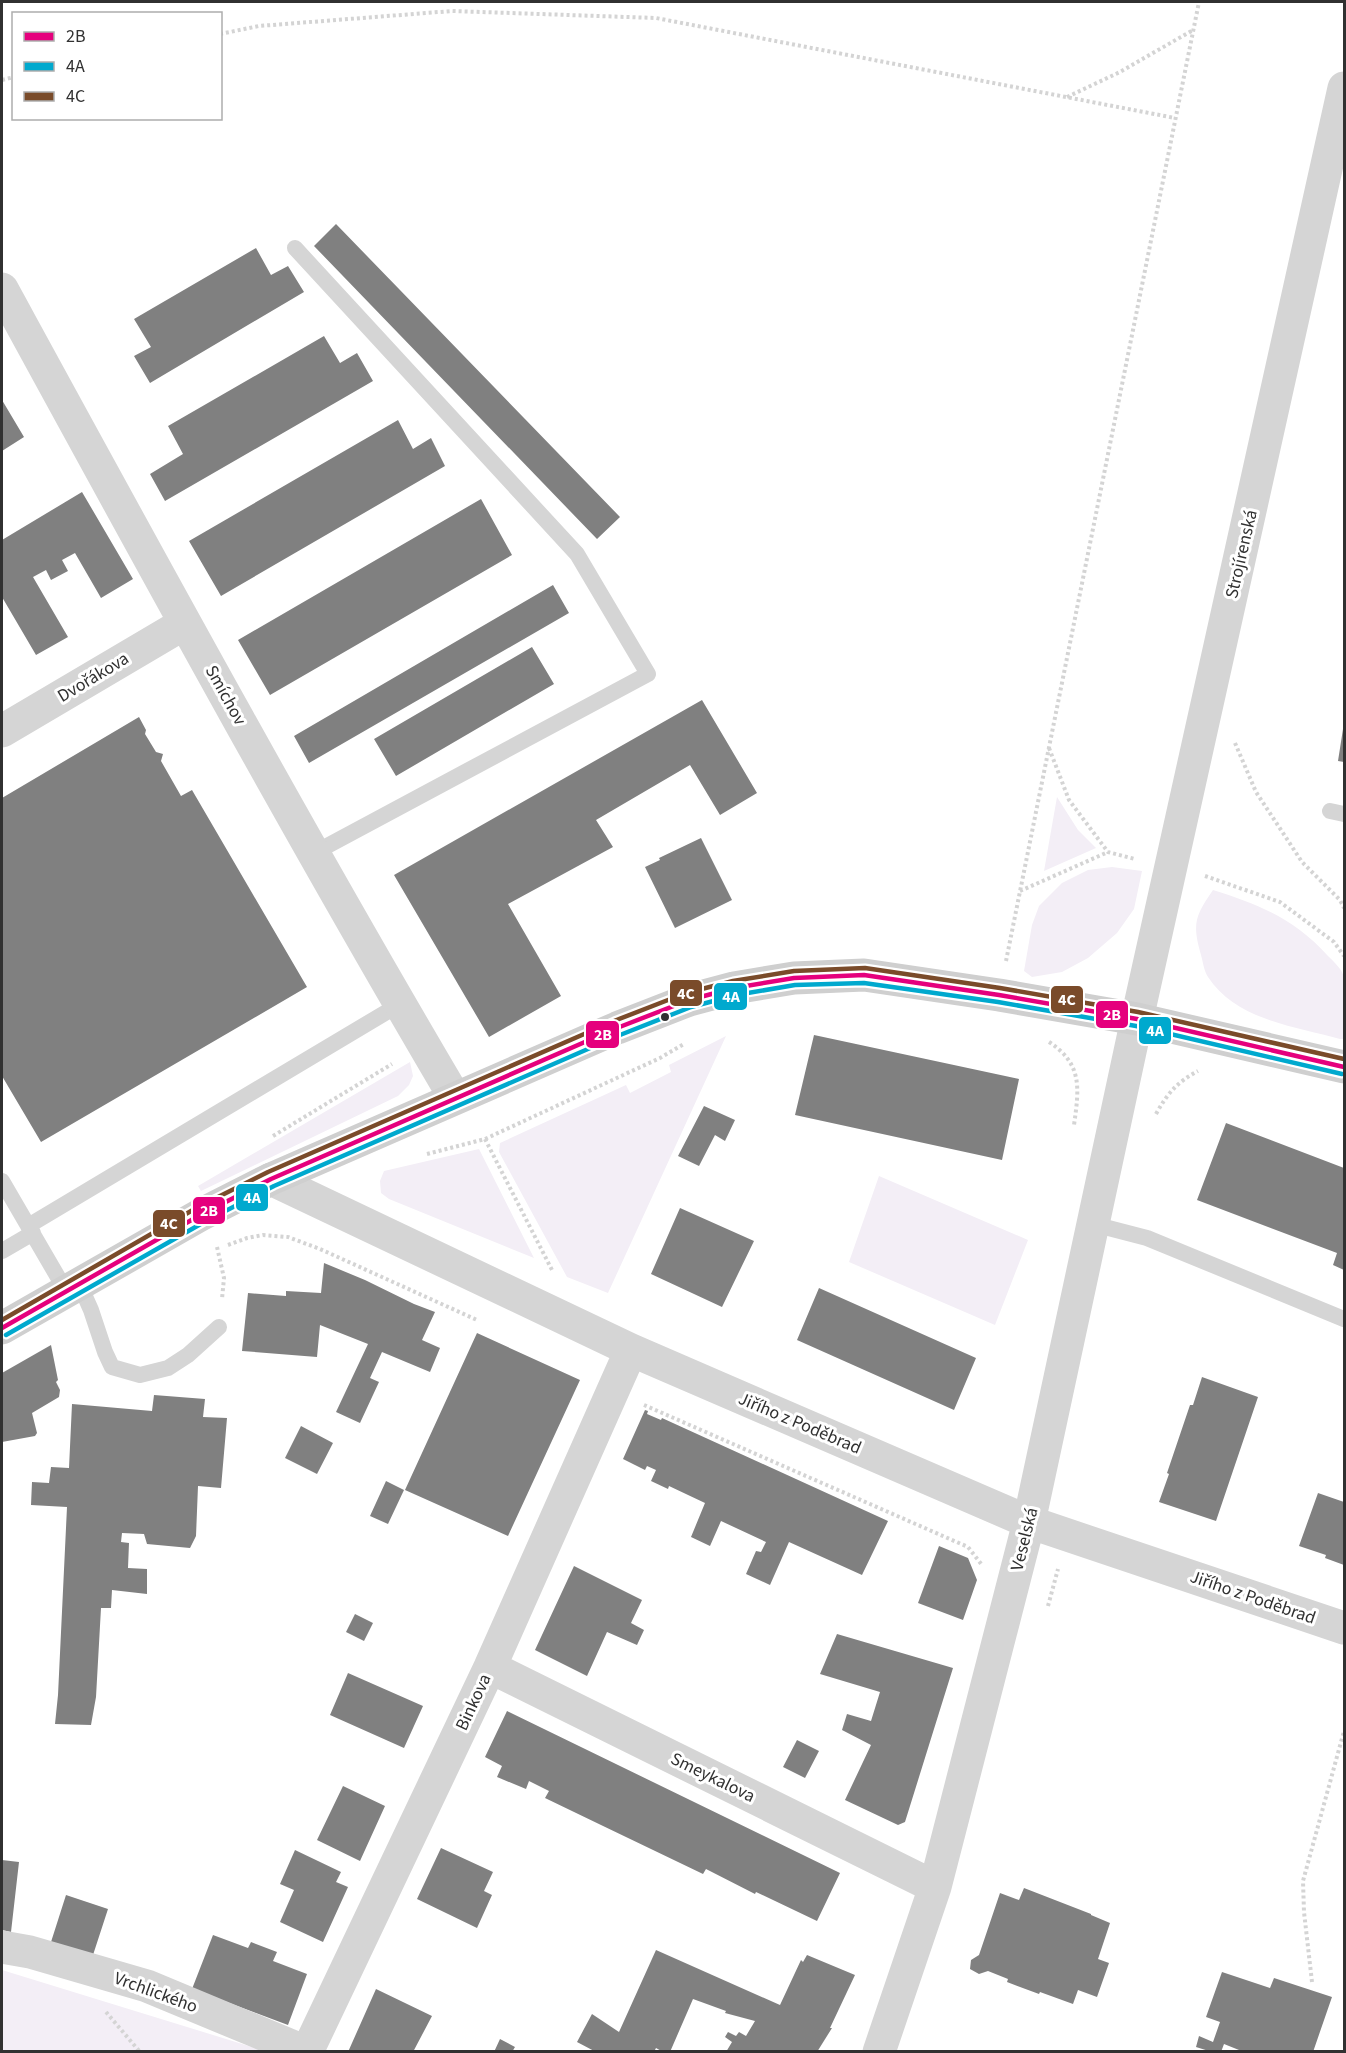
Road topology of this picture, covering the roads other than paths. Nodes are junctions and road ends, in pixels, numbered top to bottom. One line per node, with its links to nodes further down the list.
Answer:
1 (1344, 88): 8 (street, Strojírenská)
2 (295, 248): 6 (lane)
3 (2, 290): 4 (street, Smíchov)
4 (185, 623): 5 (street, Dvořákova); 6 (street, Smíchov)
5 (2, 731)
6 (314, 853): 7 (street, Smíchov)
7 (399, 1004): 10 (street, Smíchov); 14 (lane)
8 (1137, 1019): 9 (street); 10 (street); 13 (street, Veselská)
9 (1344, 1066)
10 (455, 1098): 11 (street)
11 (271, 1179): 16 (street); 20 (street, Jiřího z Poděbrad)
12 (2, 1181): 14 (lane)
13 (1093, 1224): 17 (lane); 21 (street, Veselská)
14 (30, 1229): 15 (lane); 16 (lane)
15 (2, 1251)
16 (72, 1287): 18 (lane); 19 (street)
17 (1344, 1318)
18 (219, 1327)
19 (2, 1328)
20 (631, 1350): 21 (street, Jiřího z Poděbrad); 23 (street, Binkova)
21 (1029, 1522): 22 (street, Jiřího z Poděbrad); 24 (street, Veselská)
22 (1344, 1628)
23 (490, 1667): 24 (street, Smeykalova); 26 (street, Binkova)
24 (936, 1887): 27 (street, Veselská)
25 (2, 1947): 26 (street, Vrchlického)
26 (306, 2052)
27 (879, 2052)

